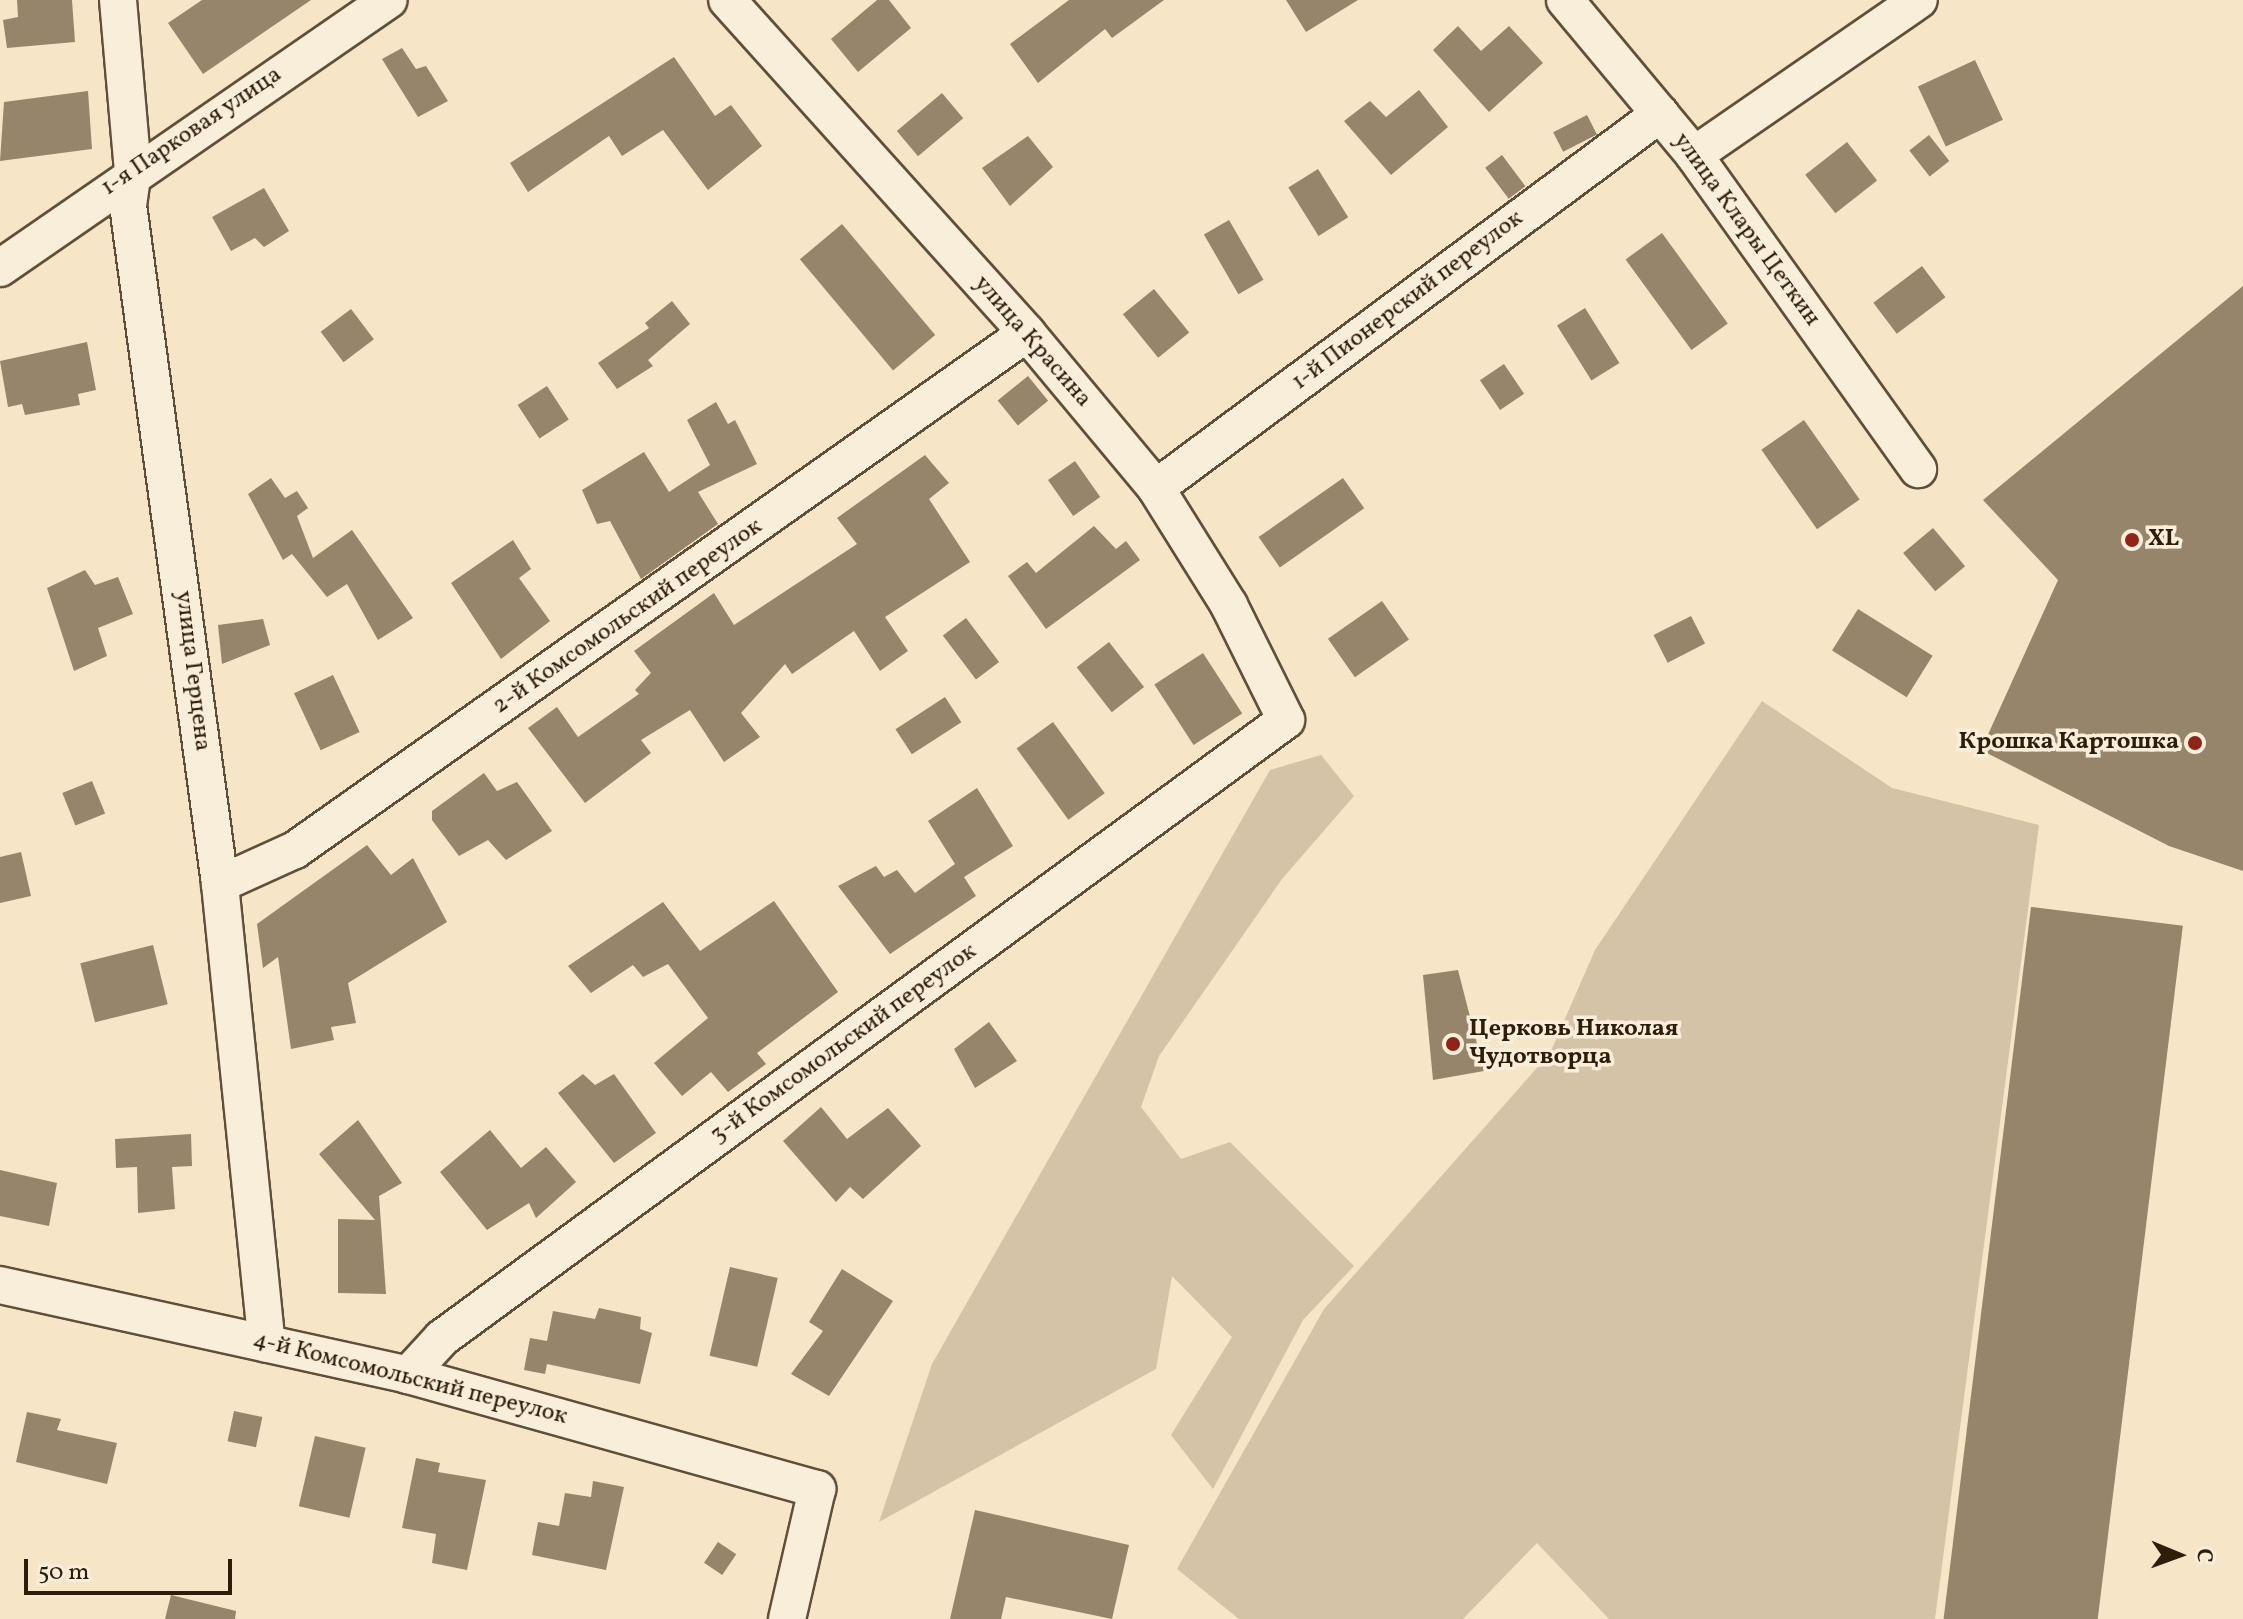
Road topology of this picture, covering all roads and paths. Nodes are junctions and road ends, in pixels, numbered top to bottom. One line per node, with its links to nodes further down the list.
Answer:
1 (118, 0): 8 (street, улица Герцена)
2 (388, 0): 8 (street, 1-я Парковая улица)
3 (727, 0): 10 (street, улица Красина)
4 (1565, 0): 6 (street, улица Клары Цеткин)
5 (1919, 0): 7 (street)
6 (1660, 114): 7 (street, улица Клары Цеткин); 12 (street, 1-й Пионерский переулок)
7 (1694, 155): 11 (street, улица Клары Цеткин)
8 (133, 170): 9 (street, 1-я Парковая улица); 14 (street, улица Герцена)
9 (0, 268)
10 (1027, 333): 12 (street, улица Красина); 14 (street, 2-й Комсомольский переулок)
11 (1918, 469)
12 (1156, 488): 13 (street, улица Красина)
13 (1286, 720): 17 (street, 3-й Комсомольский переулок)
14 (220, 884): 16 (street, улица Герцена)
15 (0, 1285): 16 (street, 4-й Комсомольский переулок)
16 (267, 1344): 17 (street, 4-й Комсомольский переулок)
17 (408, 1375): 18 (street, 4-й Комсомольский переулок)
18 (787, 1619)

